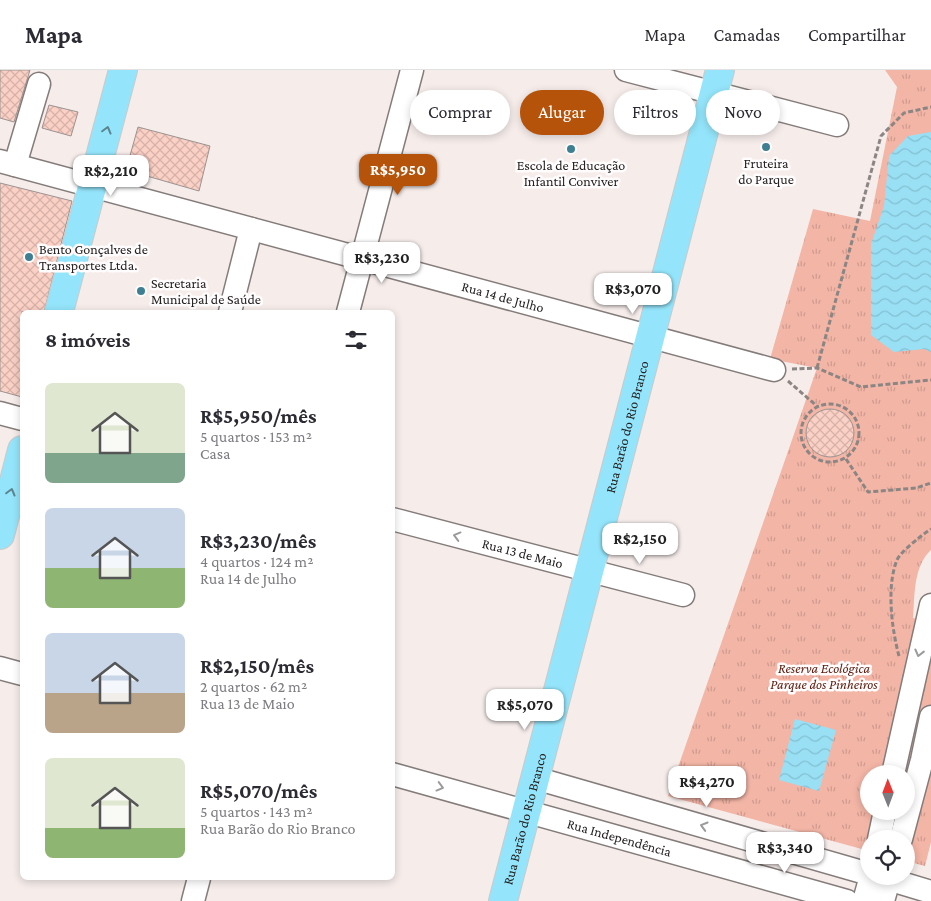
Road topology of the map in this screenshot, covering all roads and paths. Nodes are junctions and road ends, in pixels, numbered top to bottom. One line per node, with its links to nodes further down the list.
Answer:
1 (123, 70): 9 (main road, one-way to 1)
2 (412, 70): 11 (street)
3 (626, 70): 4 (street)
4 (717, 81): 7 (street); 15 (main road, Rua Barão do Rio Branco)
5 (39, 84): 8 (street)
6 (931, 107): 16 (path)
7 (838, 125)
8 (8, 163): 9 (street, Rua 14 de Julho)
9 (92, 186): 10 (street, Rua 14 de Julho); 12 (main road)
10 (251, 229): 11 (street, Rua 14 de Julho); 13 (street)
11 (362, 259): 14 (street); 15 (street, Rua 14 de Julho)
12 (60, 310)
13 (231, 310)
14 (349, 310)
15 (649, 336): 17 (street, Rua 14 de Julho); 28 (main road, Rua Barão do Rio Branco)
16 (817, 368): 17 (path); 18 (path)
17 (774, 370): 19 (path)
18 (931, 380)
19 (818, 407): 23 (path); 23 (path)
20 (0, 413): 21 (street)
21 (20, 418)
22 (20, 458): 27 (main road, one-way to 22)
23 (846, 459): 24 (path)
24 (931, 483)
25 (395, 520): 28 (street, Rua 13 de Maio, one-way to 25)
26 (931, 529): 31 (path)
27 (0, 535)
28 (588, 572): 29 (street, Rua 13 de Maio); 37 (main road, Rua Barão do Rio Branco)
29 (683, 596)
30 (931, 606): 35 (street, one-way to 35)
31 (900, 658)
32 (0, 668): 33 (street)
33 (20, 673)
34 (931, 717): 39 (street)
35 (895, 765)
36 (395, 775): 38 (street, Rua Independência, one-way to 38)
37 (535, 778): 38 (main road, Rua Barão do Rio Branco); 40 (street, one-way to 37)
38 (527, 811): 47 (street, Rua Independência); 49 (main road, Rua Barão do Rio Branco)
39 (903, 830)
40 (809, 856): 41 (street); 47 (street)
41 (860, 870)
42 (198, 880): 48 (street)
43 (874, 885): 51 (street)
44 (881, 885): 52 (street)
45 (909, 885): 46 (street)
46 (931, 892)
47 (798, 894): 50 (street, Rua Independência)
48 (193, 901)
49 (503, 901)
50 (847, 901)
51 (864, 901)
52 (883, 901)

